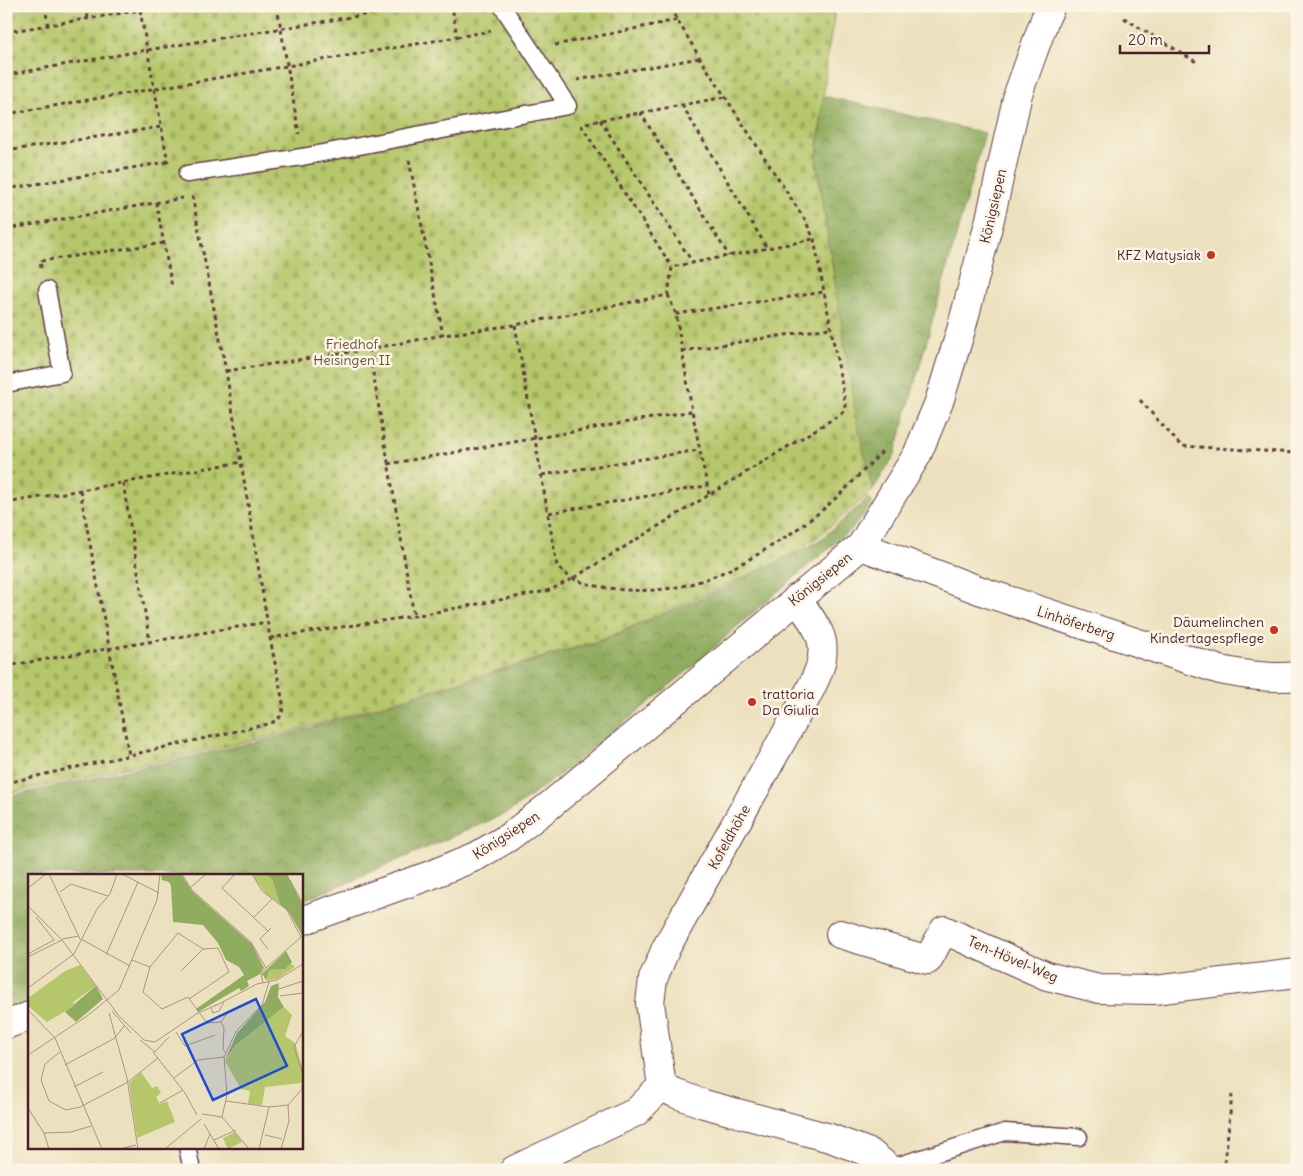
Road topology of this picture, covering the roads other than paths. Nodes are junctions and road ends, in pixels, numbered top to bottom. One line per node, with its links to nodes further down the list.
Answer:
1 (502, 6): 3 (lane)
2 (1052, 6): 6 (street, Königsiepen)
3 (188, 174)
4 (47, 290): 5 (lane)
5 (6, 384)
6 (861, 546): 7 (street, Königsiepen); 8 (street, Linhöferberg)
7 (797, 598): 9 (street, Königsiepen); 14 (street, Kofeldhöhe)
8 (1297, 676)
9 (302, 921)
10 (840, 934): 11 (street, Ten-Hövel-Weg)
11 (1297, 973)
12 (28, 1016): 13 (street)
13 (6, 1025)
14 (662, 1086): 17 (street); 19 (street)
15 (1079, 1137): 17 (lane)
16 (187, 1148): 18 (lane)
17 (890, 1169)
18 (192, 1170)
19 (514, 1170)

